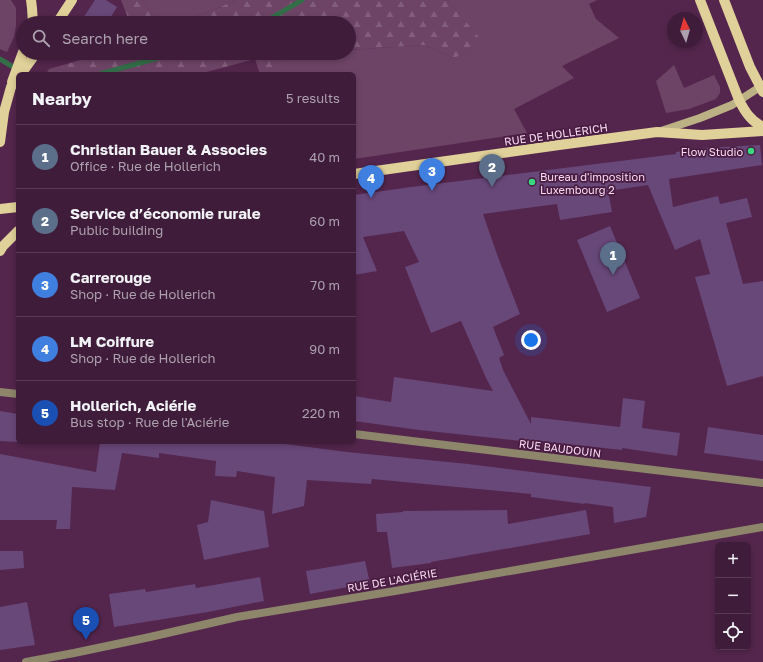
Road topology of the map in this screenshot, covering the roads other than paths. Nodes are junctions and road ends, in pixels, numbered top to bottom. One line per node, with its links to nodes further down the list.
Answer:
1 (31, 0): 5 (main road)
2 (72, 0): 6 (main road)
3 (700, 0): 15 (main road)
4 (724, 0): 14 (main road)
5 (33, 16)
6 (62, 16)
7 (21, 60): 9 (main road)
8 (31, 60): 10 (main road)
9 (16, 72)
10 (22, 72)
11 (16, 73): 13 (main road)
12 (16, 81): 13 (main road)
13 (11, 87): 19 (main road)
14 (762, 88): 15 (main road)
15 (739, 100): 16 (main road); 17 (main road)
16 (763, 127)
17 (657, 132): 18 (main road, RUE DE HOLLERICH); 21 (main road, RUE DE HOLLERICH)
18 (763, 132)
19 (0, 138): 20 (main road)
20 (0, 142)
21 (356, 174)
22 (16, 207): 23 (main road)
23 (0, 209)
24 (16, 233): 25 (main road)
25 (0, 251)
26 (0, 392): 27 (street)
27 (16, 394)
28 (356, 434): 29 (street, RUE BAUDOUIN)
29 (763, 483)
30 (763, 527): 31 (street, RUE DE L'ACIÉRIE)
31 (26, 662)

